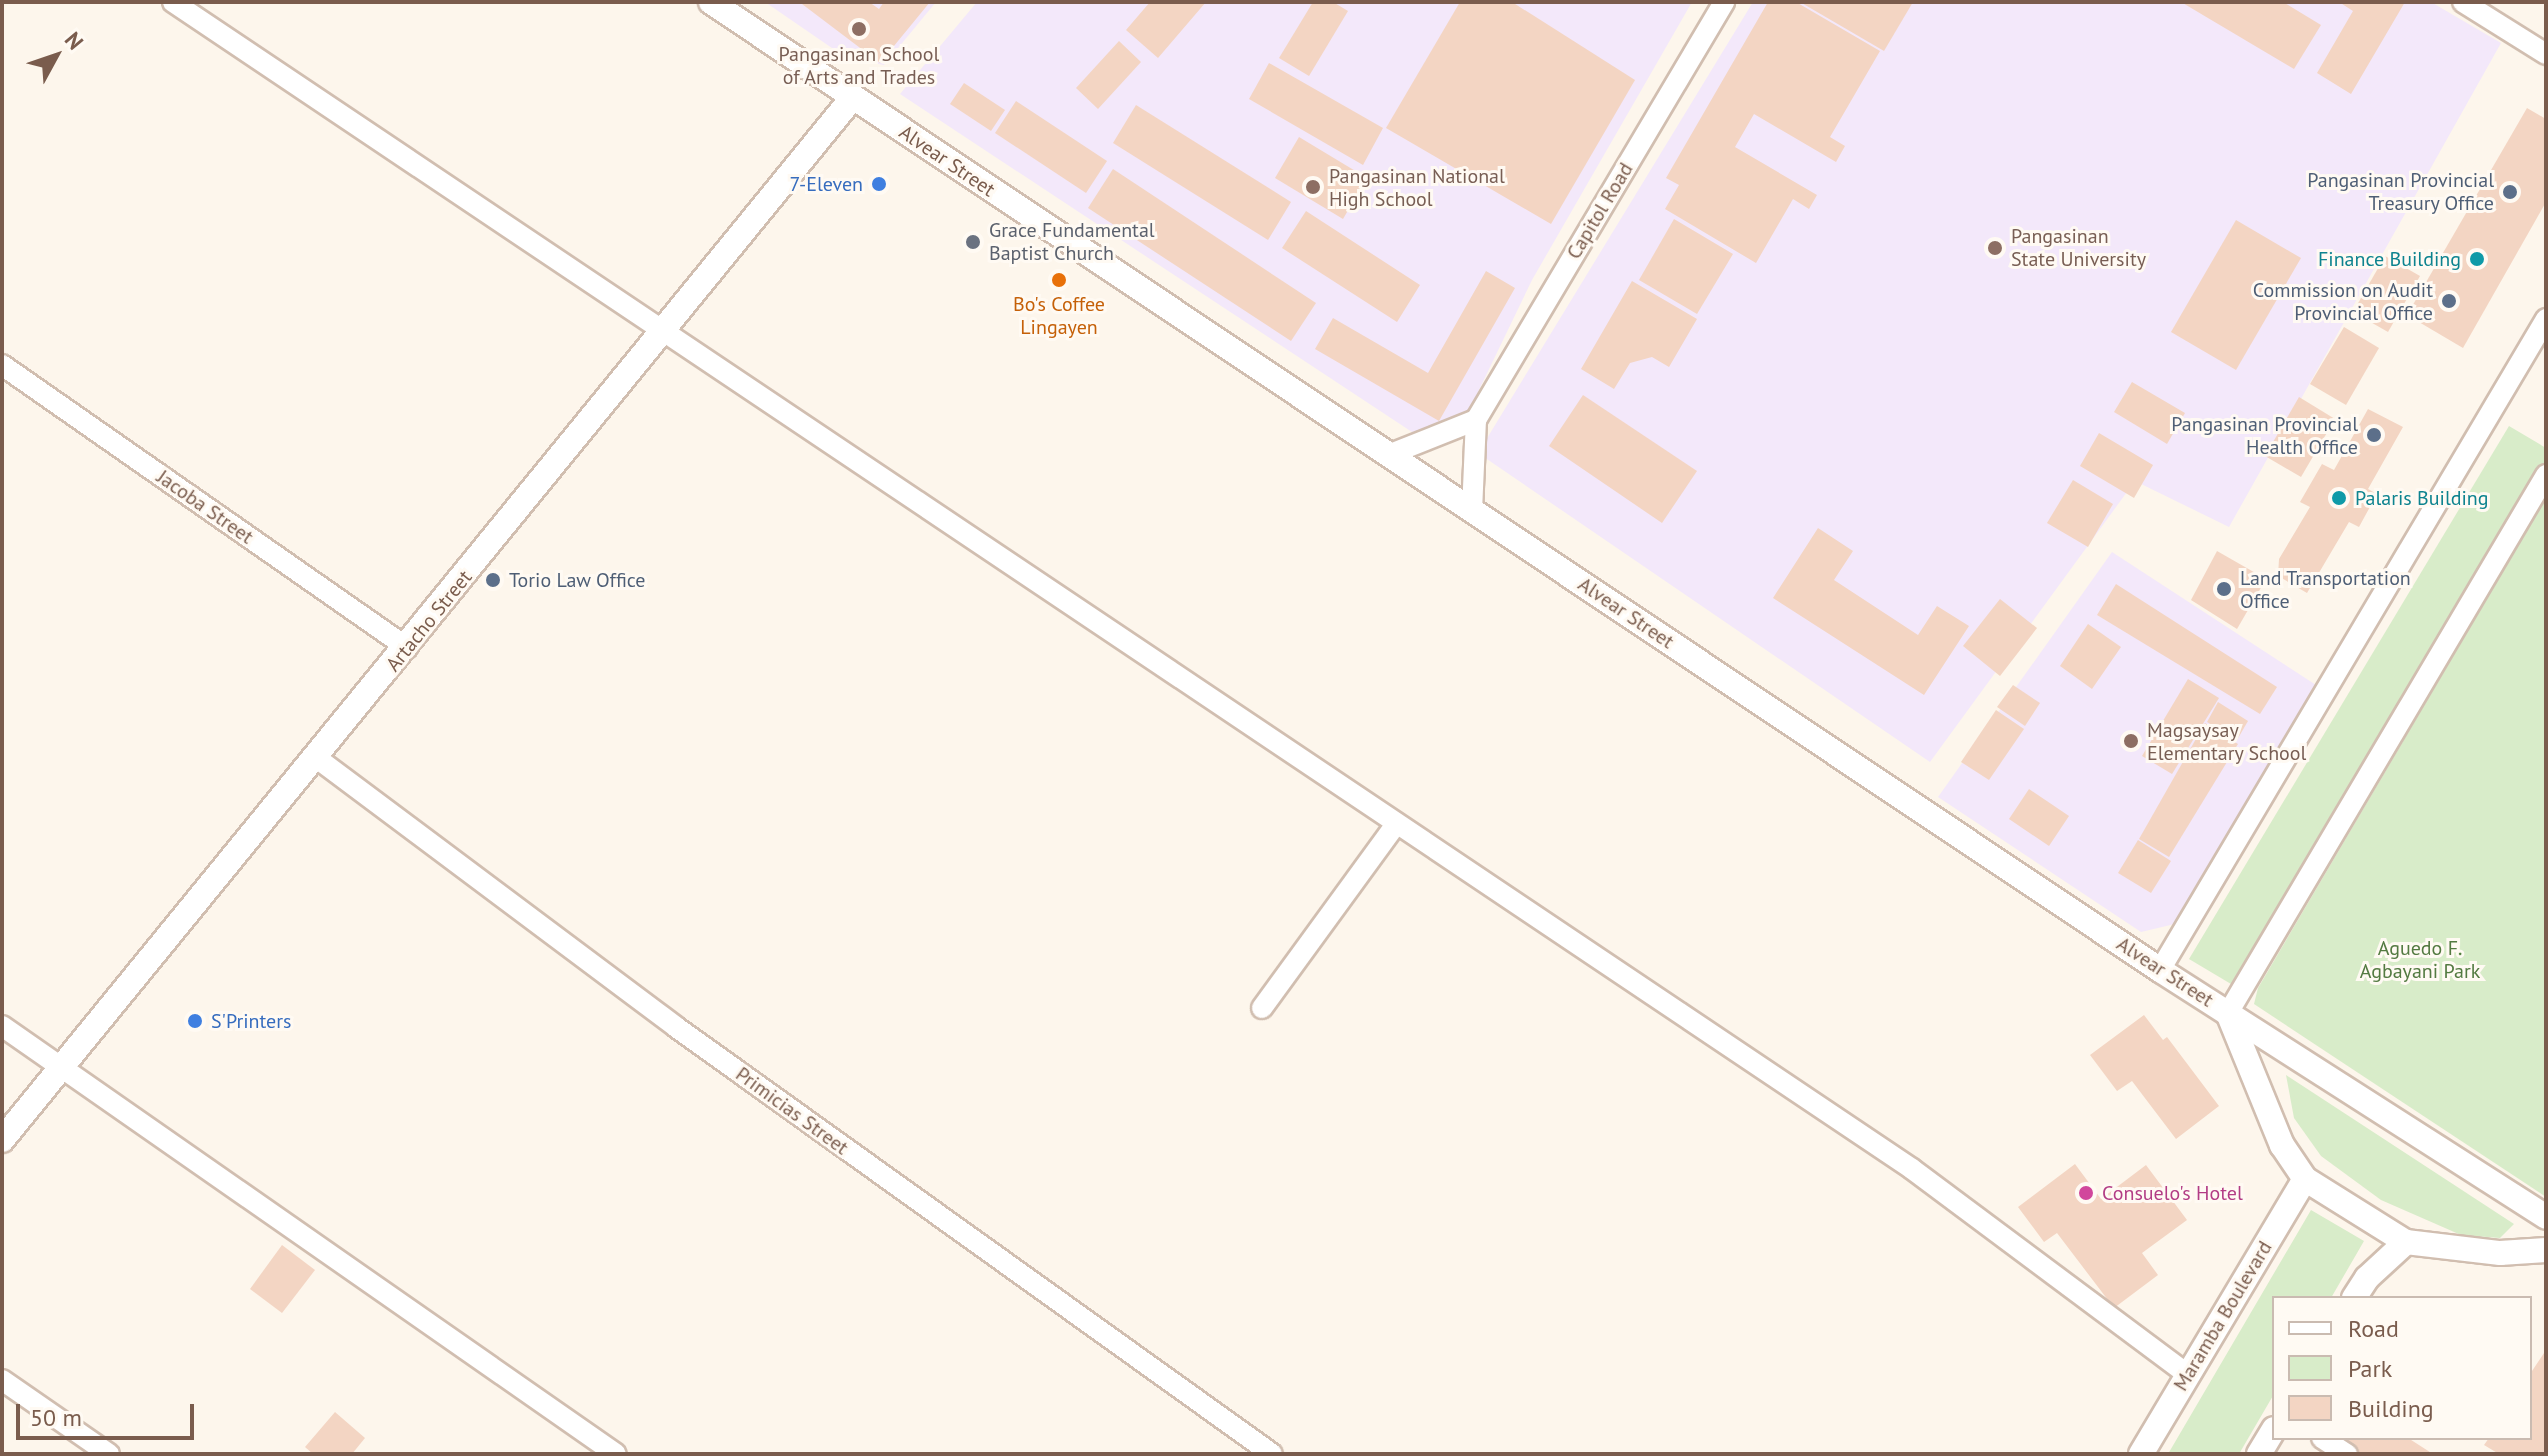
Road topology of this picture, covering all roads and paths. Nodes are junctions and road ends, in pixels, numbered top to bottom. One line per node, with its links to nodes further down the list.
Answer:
1 (173, 2): 8 (street)
2 (711, 2): 6 (street, Alvear Street)
3 (1724, 2): 10 (street, Capitol Road)
4 (2463, 2): 5 (street)
5 (2546, 54)
6 (852, 98): 8 (street, Artacho Street); 11 (street, Alvear Street)
7 (2546, 319): 17 (street)
8 (667, 329): 14 (street, Artacho Street); 16 (street)
9 (2, 365): 14 (street, Jacoba Street)
10 (1476, 420): 11 (street); 13 (street, Capitol Road)
11 (1388, 455): 13 (street, Alvear Street)
12 (2546, 475): 19 (street)
13 (1472, 511): 17 (street, Alvear Street)
14 (407, 648): 15 (street, Artacho Street)
15 (318, 759): 21 (street, Artacho Street); 34 (street, Primicias Street)
16 (1396, 824): 18 (street); 28 (street)
17 (2160, 970): 19 (street, Alvear Street)
18 (1262, 1008)
19 (2228, 1013): 23 (street); 24 (street, Alvear Street)
20 (2, 1026): 21 (street)
21 (61, 1069): 22 (street, Artacho Street); 33 (street)
22 (2, 1140)
23 (2305, 1179): 25 (street); 28 (street, Maramba Boulevard)
24 (2546, 1217)
25 (2406, 1242): 26 (street); 27 (street)
26 (2546, 1250)
27 (2355, 1296)
28 (2187, 1374): 35 (street, Maramba Boulevard)
29 (2, 1380): 32 (street)
30 (2272, 1432): 36 (street)
31 (2325, 1440): 37 (street)
32 (109, 1454)
33 (616, 1454)
34 (1272, 1454)
35 (2141, 1454)
36 (2259, 1454)
37 (2347, 1454)

